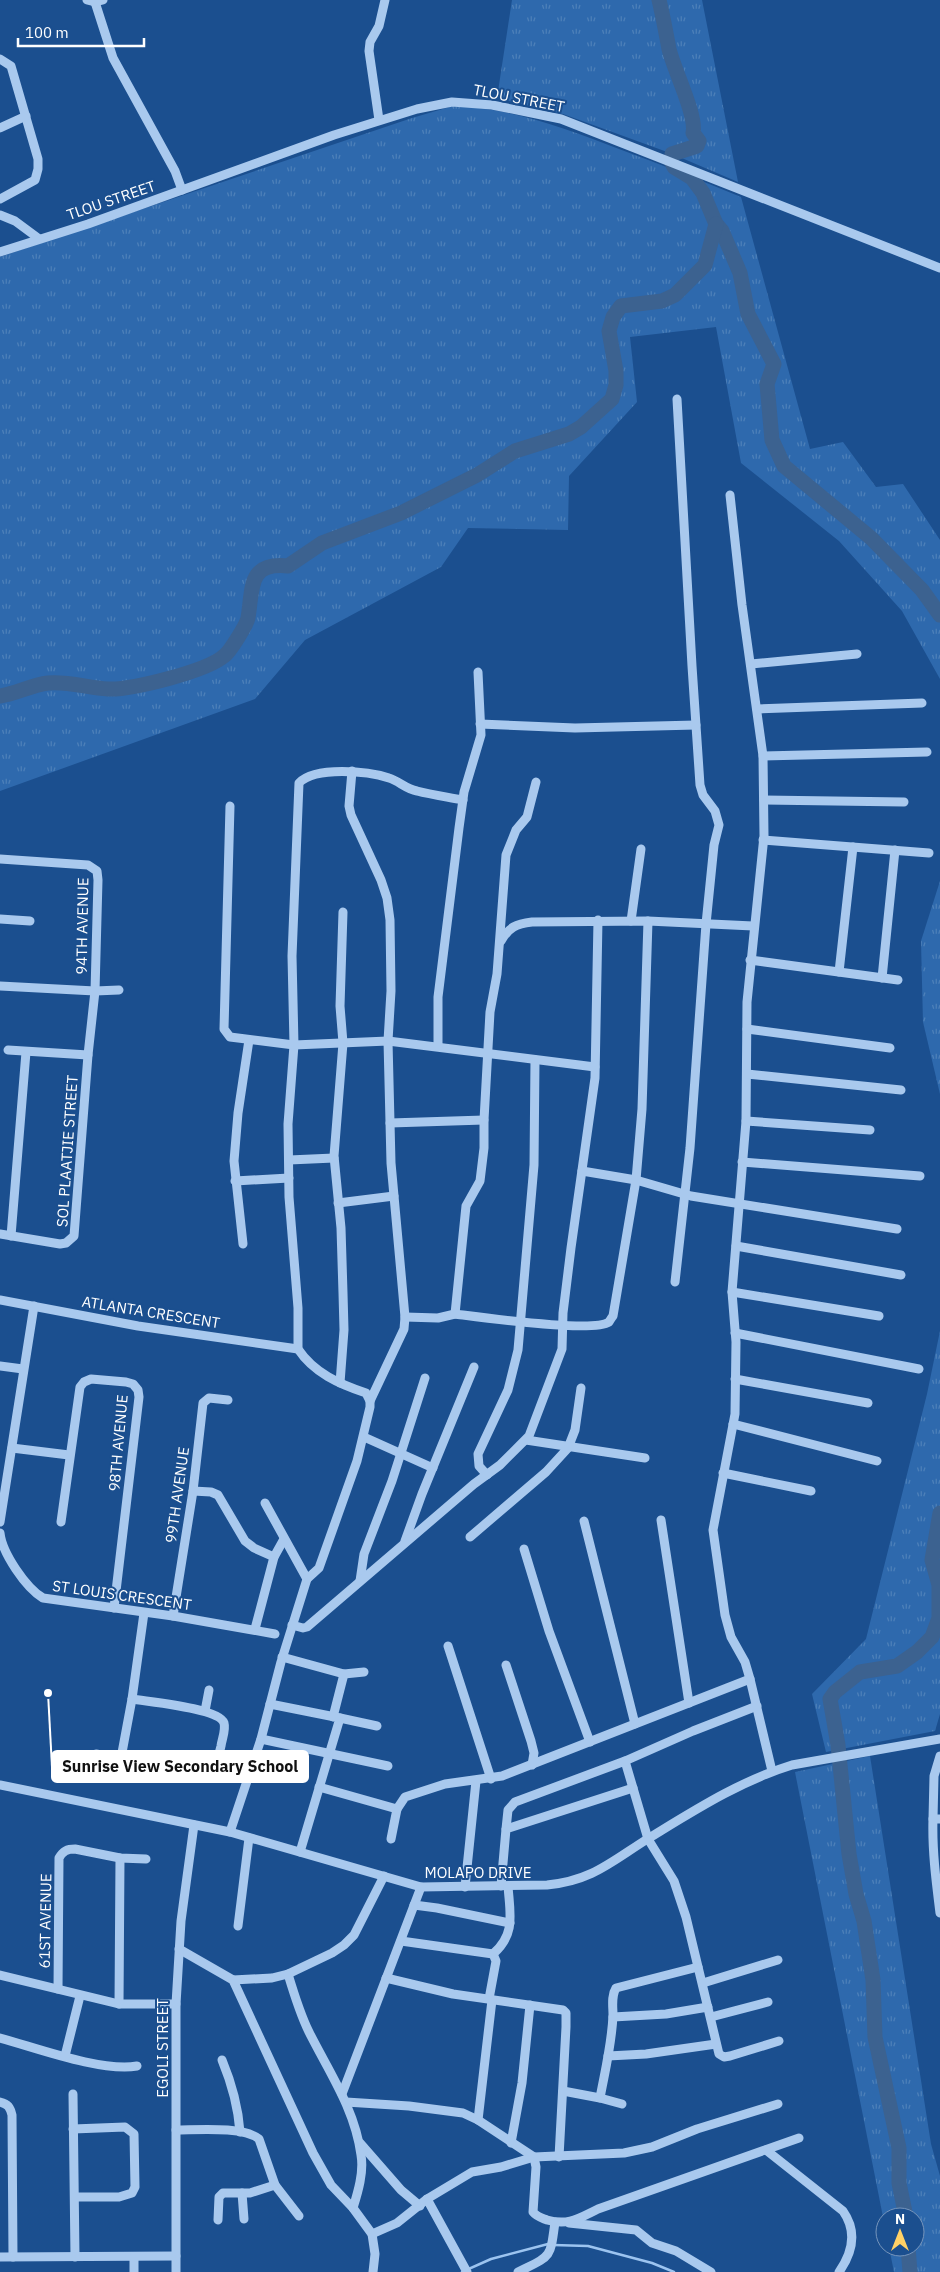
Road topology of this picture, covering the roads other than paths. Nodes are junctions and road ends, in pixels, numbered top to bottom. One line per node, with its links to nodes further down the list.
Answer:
1 (385, 0): 5 (street)
2 (95, 1): 7 (street)
3 (0, 60): 4 (street)
4 (26, 116): 6 (street); 8 (street)
5 (379, 120): 7 (street, TLOU STREET); 12 (street, TLOU STREET)
6 (0, 128)
7 (182, 190): 10 (street, TLOU STREET)
8 (0, 199)
9 (0, 214): 10 (street)
10 (38, 238): 11 (street, TLOU STREET)
11 (0, 252)
12 (940, 268)
13 (677, 399): 21 (street)
14 (730, 494): 16 (street)
15 (857, 654): 16 (street)
16 (750, 664): 19 (street)
17 (478, 672): 20 (street)
18 (922, 703): 19 (street)
19 (757, 708): 23 (street)
20 (480, 724): 21 (street); 26 (street)
21 (696, 726): 42 (street)
22 (927, 752): 23 (street)
23 (763, 756): 27 (street)
24 (352, 772): 26 (street); 54 (street); 56 (street)
25 (536, 782): 44 (street)
26 (463, 800): 57 (street)
27 (764, 800): 28 (street); 30 (street)
28 (904, 802)
29 (230, 806): 53 (street)
30 (764, 840): 31 (street); 43 (street)
31 (853, 847): 33 (street); 46 (street)
32 (641, 849): 40 (street)
33 (895, 850): 34 (street); 47 (street)
34 (929, 853)
35 (0, 859): 51 (street, 94TH AVENUE)
36 (343, 912): 55 (street)
37 (0, 919): 38 (street)
38 (30, 920)
39 (598, 920): 40 (street); 44 (street); 64 (street)
40 (631, 921): 41 (street)
41 (648, 921): 42 (street); 78 (street)
42 (706, 924): 43 (street); 79 (street)
43 (753, 926): 45 (street)
44 (500, 943): 61 (street)
45 (750, 960): 46 (street); 52 (street)
46 (839, 972): 47 (street)
47 (882, 978): 48 (street)
48 (898, 980)
49 (0, 986): 51 (street)
50 (119, 990): 51 (street)
51 (95, 991): 62 (street, SOL PLAATJIE STREET)
52 (747, 1029): 58 (street); 65 (street)
53 (249, 1040): 56 (street); 77 (street)
54 (388, 1040): 55 (street); 57 (street); 69 (street)
55 (343, 1044): 56 (street); 71 (street)
56 (294, 1045): 72 (street)
57 (438, 1046): 61 (street)
58 (890, 1048)
59 (8, 1050): 60 (street)
60 (26, 1052): 62 (street); 85 (street)
61 (487, 1052): 63 (street); 67 (street)
62 (88, 1055): 85 (street, SOL PLAATJIE STREET)
63 (535, 1060): 64 (street); 96 (street)
64 (595, 1067): 74 (street)
65 (747, 1074): 66 (street); 68 (street)
66 (901, 1090)
67 (484, 1120): 69 (street); 93 (street)
68 (746, 1121): 70 (street); 73 (street)
69 (390, 1123): 80 (street)
70 (870, 1130)
71 (334, 1158): 72 (street); 82 (street)
72 (288, 1160): 76 (street)
73 (742, 1162): 75 (street); 81 (street)
74 (582, 1171): 78 (street); 97 (street)
75 (920, 1176)
76 (289, 1178): 77 (street); 99 (street)
77 (235, 1180): 86 (street)
78 (636, 1180): 79 (street); 97 (street)
79 (684, 1193): 81 (street); 89 (street)
80 (394, 1196): 82 (street); 95 (street)
81 (738, 1202): 83 (street); 87 (street)
82 (338, 1204): 106 (street)
83 (897, 1229)
84 (0, 1234): 85 (street, SOL PLAATJIE STREET)
85 (10, 1236)
86 (243, 1244)
87 (736, 1246): 88 (street); 90 (street)
88 (901, 1276)
89 (675, 1282)
90 (732, 1292): 94 (street); 98 (street)
91 (0, 1300): 92 (street, ATLANTA CRESCENT)
92 (34, 1306): 99 (street, ATLANTA CRESCENT); 102 (street)
93 (455, 1314): 95 (street); 96 (street)
94 (879, 1316)
95 (406, 1317): 109 (street)
96 (520, 1321): 97 (street); 122 (street)
97 (563, 1325): 113 (street)
98 (735, 1333): 103 (street); 105 (street)
99 (298, 1349): 106 (street)
100 (0, 1366): 102 (street)
101 (474, 1367): 120 (street)
102 (24, 1369): 114 (street)
103 (919, 1369)
104 (425, 1378): 117 (street)
105 (735, 1379): 110 (street); 111 (street)
106 (340, 1383): 109 (street)
107 (581, 1388): 115 (street)
108 (228, 1400): 123 (street, 99TH AVENUE)
109 (370, 1401): 112 (street)
110 (868, 1404)
111 (733, 1424): 119 (street); 121 (street)
112 (364, 1437): 117 (street); 136 (street)
113 (526, 1440): 115 (street); 122 (street)
114 (12, 1448): 116 (street); 128 (street)
115 (568, 1448): 118 (street); 131 (street)
116 (69, 1454): 129 (street, 98TH AVENUE); 138 (street, 98TH AVENUE)
117 (401, 1454): 120 (street); 137 (street)
118 (645, 1458)
119 (877, 1461)
120 (434, 1468): 133 (street)
121 (723, 1473): 124 (street); 149 (street)
122 (487, 1475): 133 (street)
123 (193, 1491): 135 (street); 140 (street, 99TH AVENUE)
124 (811, 1491)
125 (265, 1504): 132 (street)
126 (661, 1520): 152 (street)
127 (584, 1521): 157 (street)
128 (0, 1522)
129 (61, 1522)
130 (0, 1533): 138 (street, ST LOUIS CRESCENT)
131 (470, 1538)
132 (284, 1539): 135 (street); 136 (street)
133 (405, 1542): 137 (street)
134 (524, 1549): 161 (street)
135 (274, 1557): 142 (street)
136 (307, 1579): 141 (street)
137 (360, 1581): 141 (street)
138 (114, 1608): 139 (street, ST LOUIS CRESCENT)
139 (144, 1613): 140 (street, ST LOUIS CRESCENT); 151 (street)
140 (172, 1616): 142 (street, ST LOUIS CRESCENT)
141 (292, 1625): 145 (street)
142 (255, 1630): 143 (street, ST LOUIS CRESCENT)
143 (275, 1634)
144 (448, 1646): 170 (street)
145 (282, 1657): 148 (street); 153 (street)
146 (506, 1665): 167 (street)
147 (364, 1672): 148 (street)
148 (344, 1674): 156 (street)
149 (750, 1679): 152 (street); 154 (street)
150 (209, 1690): 155 (street)
151 (132, 1699): 155 (street); 165 (street)
152 (690, 1703): 157 (street)
153 (270, 1704): 156 (street); 159 (street)
154 (757, 1706): 166 (street); 169 (street)
155 (205, 1711): 165 (street)
156 (336, 1717): 158 (street); 163 (street)
157 (635, 1724): 161 (street)
158 (377, 1726)
159 (261, 1739): 163 (street); 179 (street)
160 (940, 1739): 169 (street, MOLAPO DRIVE)
161 (590, 1742): 167 (street)
162 (96, 1754): 165 (street)
163 (328, 1754): 168 (street); 173 (street)
164 (940, 1756): 176 (street)
165 (121, 1758)
166 (625, 1761): 174 (street); 178 (street)
167 (532, 1765): 170 (street)
168 (388, 1766)
169 (772, 1771): 182 (street, MOLAPO DRIVE)
170 (490, 1779): 171 (street)
171 (476, 1781): 175 (street); 188 (street)
172 (0, 1785): 177 (street, MOLAPO DRIVE)
173 (319, 1787): 175 (street); 183 (street)
174 (633, 1788): 178 (street); 182 (street)
175 (397, 1809): 181 (street)
176 (936, 1819): 186 (street)
177 (194, 1824): 179 (street, MOLAPO DRIVE); 196 (street, EGOLI STREET)
178 (506, 1829): 189 (street)
179 (230, 1832): 180 (street, MOLAPO DRIVE)
180 (249, 1838): 183 (street, MOLAPO DRIVE); 194 (street)
181 (391, 1839)
182 (648, 1839): 189 (street, MOLAPO DRIVE); 199 (street)
183 (300, 1852): 187 (street, MOLAPO DRIVE)
184 (120, 1858): 185 (street, 61ST AVENUE); 205 (street, 61ST AVENUE); 209 (street)
185 (146, 1859)
186 (937, 1873): 192 (street)
187 (384, 1876): 190 (street, MOLAPO DRIVE); 200 (street)
188 (464, 1886): 189 (street, MOLAPO DRIVE); 190 (street, MOLAPO DRIVE)
189 (504, 1886): 193 (street)
190 (421, 1887): 191 (street)
191 (414, 1905): 193 (street); 195 (street)
192 (940, 1913)
193 (510, 1923): 197 (street)
194 (238, 1926)
195 (401, 1941): 197 (street); 202 (street)
196 (178, 1949): 203 (street); 210 (street, EGOLI STREET)
197 (493, 1954): 207 (street)
198 (778, 1960): 204 (street)
199 (698, 1967): 204 (street); 213 (street)
200 (288, 1974): 203 (street); 224 (street)
201 (0, 1975): 205 (street)
202 (386, 1978): 207 (street); 224 (street)
203 (233, 1980): 243 (street)
204 (703, 1983): 212 (street)
205 (58, 1990): 206 (street)
206 (80, 1996): 209 (street); 218 (street)
207 (491, 1999): 211 (street); 229 (street)
208 (768, 2002): 214 (street)
209 (119, 2004): 210 (street)
210 (176, 2004): 231 (street, EGOLI STREET)
211 (530, 2005): 222 (street); 235 (street)
212 (708, 2006): 213 (street); 214 (street)
213 (613, 2017): 219 (street)
214 (711, 2017): 217 (street)
215 (0, 2038): 218 (street)
216 (779, 2042): 217 (street)
217 (716, 2044): 219 (street)
218 (65, 2056): 221 (street)
219 (608, 2056): 225 (street)
220 (222, 2060): 232 (street)
221 (137, 2066)
222 (563, 2091): 225 (street); 238 (street)
223 (73, 2094): 230 (street)
224 (344, 2098): 229 (street); 234 (street)
225 (600, 2098): 227 (street)
226 (0, 2102): 252 (street)
227 (622, 2104)
228 (778, 2104): 238 (street)
229 (478, 2120): 235 (street)
230 (73, 2129): 241 (street); 241 (street)
231 (176, 2130): 232 (street); 250 (street, EGOLI STREET)
232 (240, 2132): 239 (street)
233 (799, 2138): 236 (street)
234 (358, 2141): 242 (street); 243 (street)
235 (512, 2143): 237 (street)
236 (766, 2150): 248 (street); 261 (street)
237 (534, 2157): 238 (street); 242 (street); 247 (street)
238 (559, 2157)
239 (275, 2184): 240 (street); 244 (street)
240 (242, 2193): 245 (street); 246 (street)
241 (76, 2197): 253 (street)
242 (423, 2202): 249 (street); 255 (street)
243 (354, 2208): 249 (street)
244 (300, 2216)
245 (244, 2218)
246 (218, 2220)
247 (555, 2222): 248 (street); 259 (street)
248 (568, 2223): 260 (street)
249 (372, 2234): 258 (street)
250 (176, 2256): 254 (street); 257 (street, EGOLI STREET)
251 (0, 2257): 252 (street)
252 (13, 2257): 253 (street)
253 (75, 2257): 254 (street)
254 (134, 2257): 256 (street)
255 (465, 2268)
256 (134, 2272)
257 (176, 2272)
258 (373, 2272)
259 (518, 2272)
260 (711, 2272)
261 (839, 2272)

